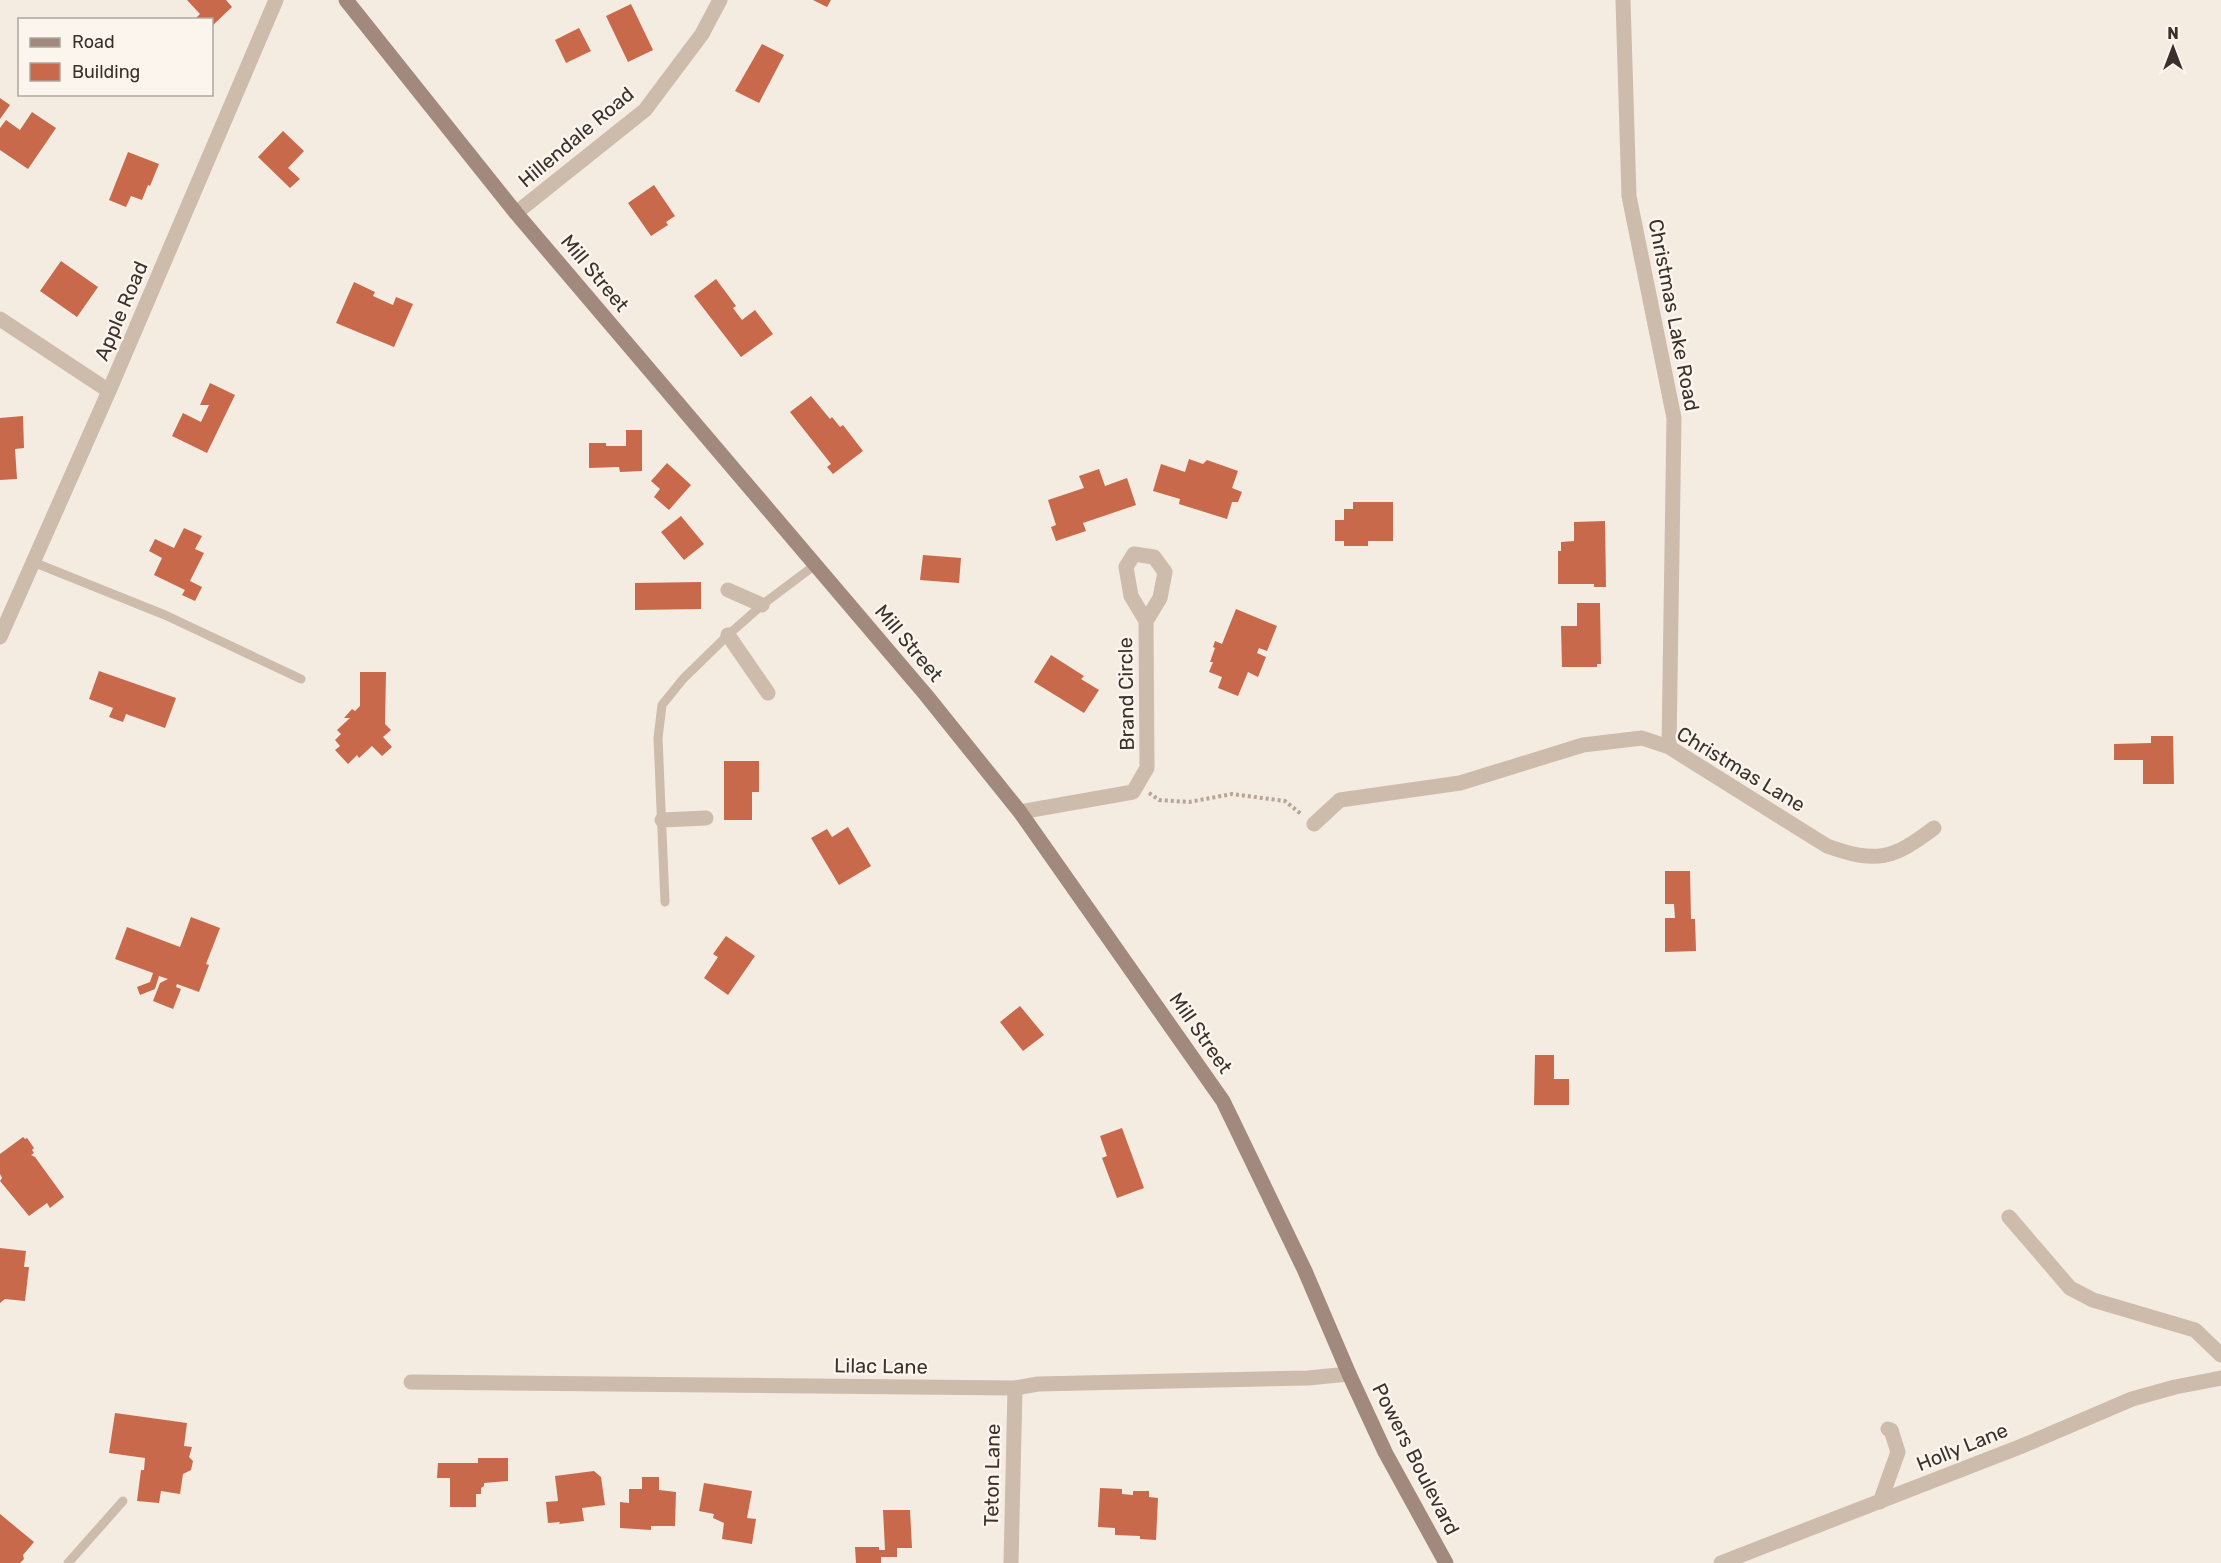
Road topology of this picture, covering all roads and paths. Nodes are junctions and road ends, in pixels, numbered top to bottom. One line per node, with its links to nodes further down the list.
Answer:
1 (276, 0): 7 (street, Apple Road)
2 (346, 0): 5 (main road, Mill Street)
3 (720, 0): 5 (street, Hillendale Road)
4 (1623, 0): 17 (street, Christmas Lake Road)
5 (516, 213): 9 (main road, Mill Street)
6 (0, 319): 7 (street)
7 (109, 391): 8 (street, Apple Road)
8 (33, 562): 14 (street, Apple Road); 15 (lane)
9 (815, 565): 11 (lane); 19 (main road, Mill Street)
10 (728, 590): 11 (street)
11 (762, 605): 13 (lane)
12 (1146, 621): 18 (street, Brand Circle)
13 (728, 635): 16 (street); 21 (lane)
14 (0, 637)
15 (301, 679)
16 (768, 693)
17 (1669, 747): 22 (street, Christmas Lane); 23 (street, Christmas Lane)
18 (1137, 785): 19 (street); 22 (path)
19 (1020, 812): 27 (main road, Mill Street)
20 (706, 818): 21 (street)
21 (662, 820): 24 (lane)
22 (1314, 824)
23 (1934, 828)
24 (665, 902)
25 (2009, 1217): 26 (street)
26 (2221, 1355)
27 (1349, 1374): 30 (street, Lilac Lane); 36 (main road, Powers Boulevard)
28 (2221, 1378): 33 (street, Holly Lane)
29 (411, 1382): 30 (street, Lilac Lane)
30 (1015, 1388): 35 (street, Teton Lane)
31 (1888, 1429): 33 (street)
32 (123, 1501): 34 (lane)
33 (1881, 1502): 37 (street, Holly Lane)
34 (68, 1563)
35 (1011, 1563)
36 (1446, 1563)
37 (1721, 1563)

